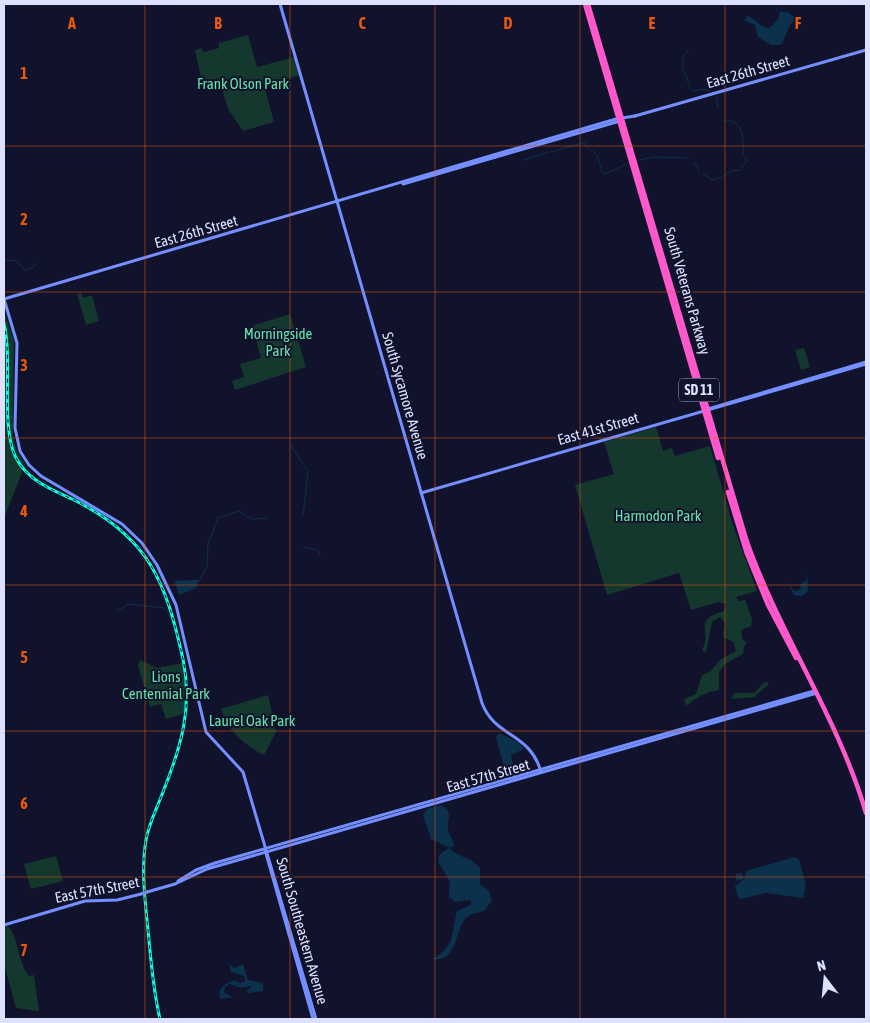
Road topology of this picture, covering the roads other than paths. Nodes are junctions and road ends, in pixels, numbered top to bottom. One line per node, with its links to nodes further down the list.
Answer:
1 (280, 4): 5 (main road, South Sycamore Avenue)
2 (586, 4): 4 (highway, South Veterans Parkway / SD 11)
3 (866, 50): 4 (main road, East 26th Street)
4 (620, 120): 5 (main road, East 26th Street); 9 (highway, South Veterans Parkway / SD 11)
5 (337, 202): 6 (main road, East 26th Street); 10 (main road, South Sycamore Avenue)
6 (4, 299): 7 (main road)
7 (5, 304): 14 (main road, South Southeastern Avenue)
8 (866, 363): 9 (main road, East 41st Street)
9 (706, 409): 10 (main road, East 41st Street); 11 (highway, South Veterans Parkway / SD 11)
10 (421, 492): 12 (main road, South Sycamore Avenue)
11 (815, 692): 12 (main road, East 57th Street); 13 (highway, SD 11)
12 (541, 770): 14 (main road, East 57th Street)
13 (866, 813)
14 (265, 851): 15 (main road, East 57th Street); 16 (main road, East 57th Street); 19 (main road, South Southeastern Avenue)
15 (230, 859): 16 (main road); 17 (main road, East 57th Street)
16 (215, 866): 17 (main road, East 57th Street)
17 (167, 886): 18 (main road, East 57th Street, bridge)
18 (4, 925)
19 (315, 1019)

